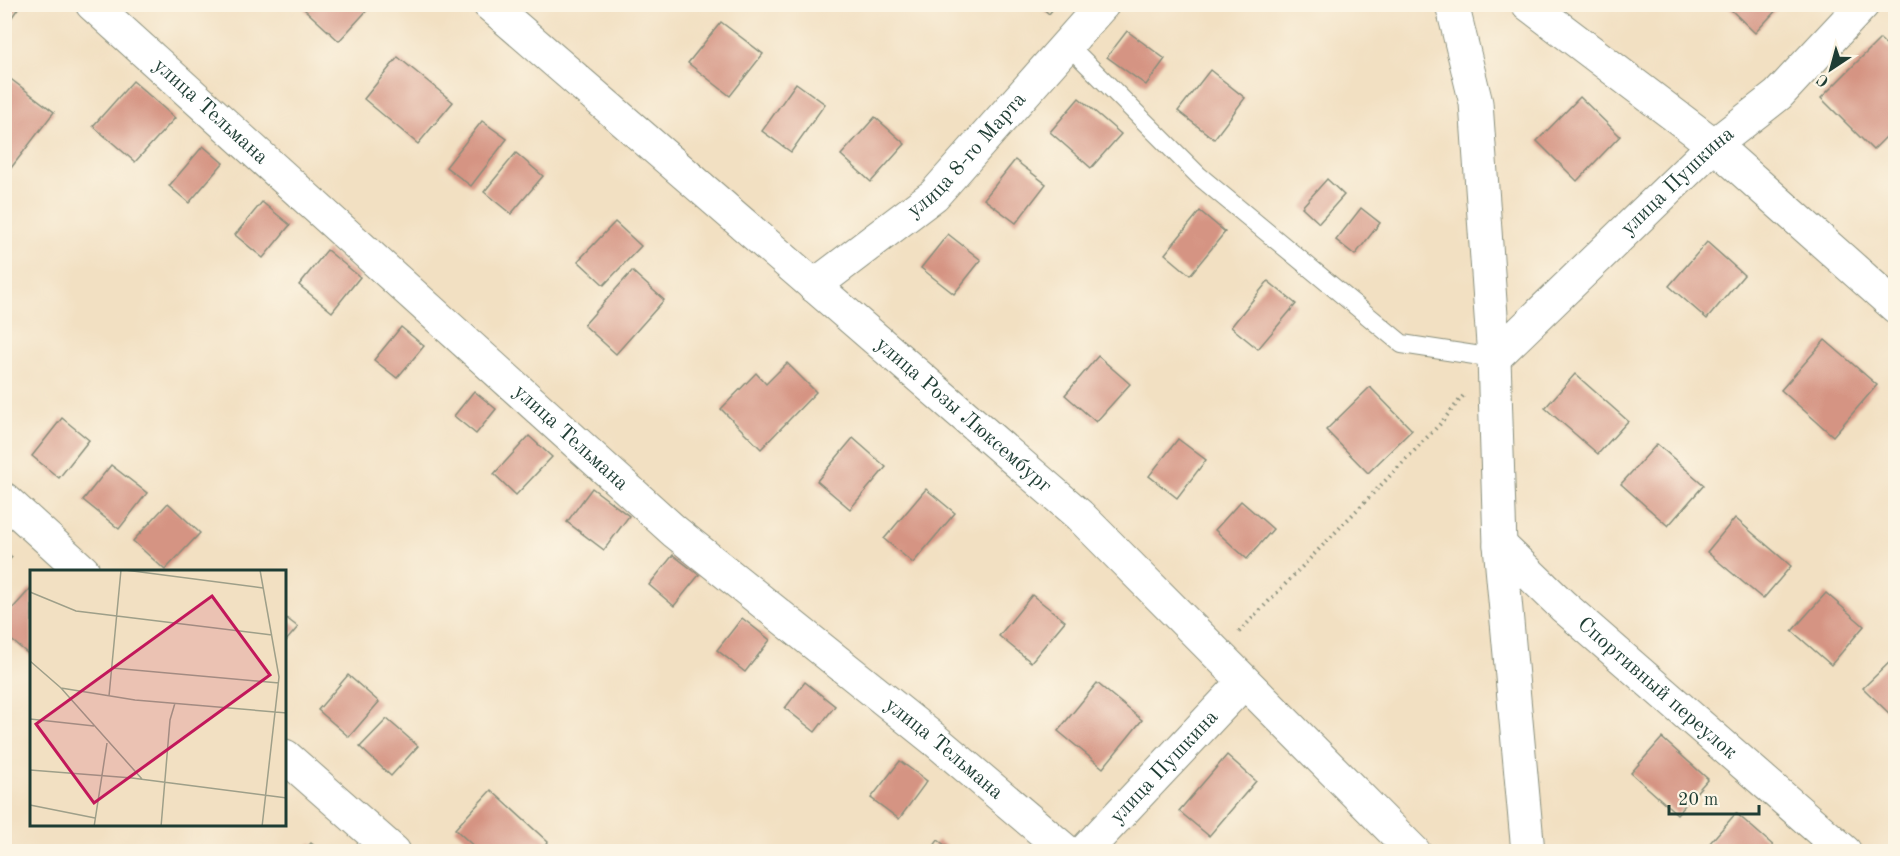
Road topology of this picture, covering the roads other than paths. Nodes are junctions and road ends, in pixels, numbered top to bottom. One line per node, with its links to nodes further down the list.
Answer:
1 (92, 4): 18 (street, улица Тельмана)
2 (489, 4): 9 (street, улица Розы Люксембург)
3 (1103, 4): 7 (street, улица 8-го Марта)
4 (1452, 4): 11 (street)
5 (1528, 4): 8 (street)
6 (1863, 4): 8 (street, улица Пушкина)
7 (1068, 45): 9 (street, улица 8-го Марта); 11 (lane)
8 (1714, 145): 10 (street); 11 (street, улица Пушкина)
9 (814, 286): 15 (street, улица Розы Люксембург)
10 (1896, 307)
11 (1494, 358): 13 (street)
12 (4, 499): 14 (street)
13 (1500, 545): 21 (street); 22 (street, Спортивный переулок)
14 (82, 570)
15 (1244, 682): 19 (street, улица Пушкина); 20 (street, улица Розы Люксембург)
16 (286, 757): 17 (street)
17 (394, 852)
18 (1067, 852)
19 (1084, 852)
20 (1414, 852)
21 (1528, 852)
22 (1845, 852)

